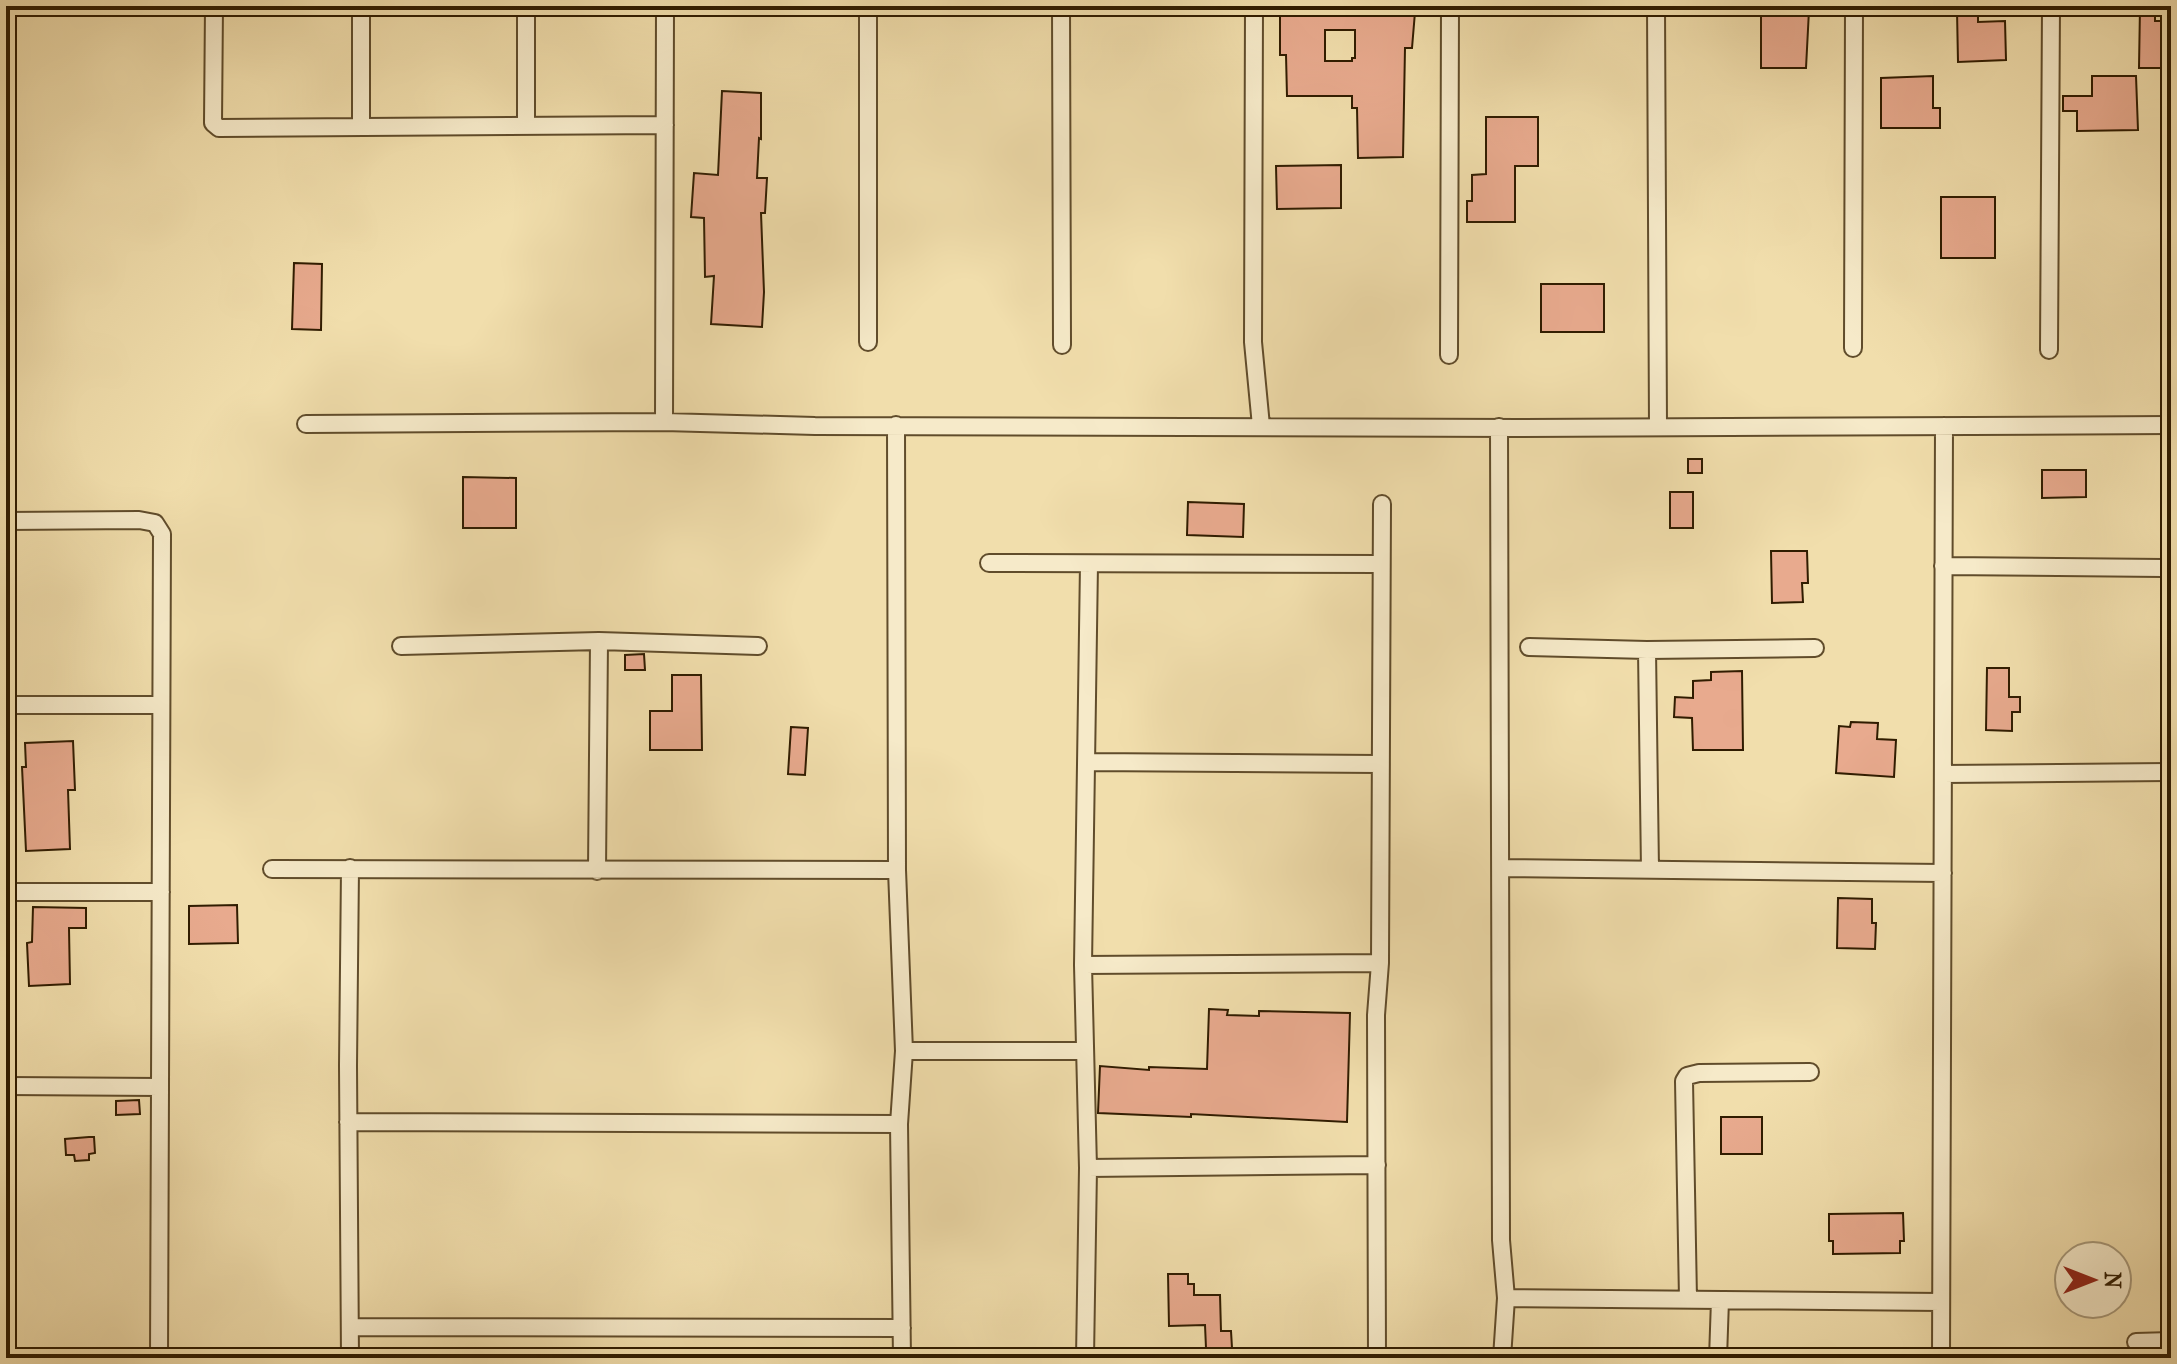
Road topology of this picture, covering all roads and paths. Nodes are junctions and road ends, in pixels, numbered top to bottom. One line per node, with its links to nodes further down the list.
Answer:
1 (214, 6): 14 (street)
2 (361, 6): 14 (street)
3 (526, 6): 13 (street)
4 (665, 6): 12 (street)
5 (868, 6): 15 (street)
6 (1061, 6): 16 (street)
7 (1254, 6): 24 (street)
8 (1450, 6): 19 (street)
9 (1656, 6): 25 (street)
10 (1854, 6): 17 (street)
11 (2051, 6): 18 (street)
12 (665, 125): 13 (street); 20 (street)
13 (526, 126): 14 (street)
14 (361, 127)
15 (868, 342)
16 (1062, 345)
17 (1853, 348)
18 (2049, 350)
19 (1449, 355)
20 (664, 422): 21 (street); 22 (street)
21 (306, 424)
22 (896, 425): 24 (street); 50 (street)
23 (2171, 425): 26 (street)
24 (1261, 426): 27 (street)
25 (1658, 426): 26 (street); 27 (street)
26 (1944, 426): 33 (street)
27 (1499, 427): 48 (street)
28 (1382, 504): 32 (street)
29 (6, 521): 42 (street)
30 (989, 563): 31 (street)
31 (1089, 564): 32 (street); 43 (street)
32 (1381, 564): 44 (street)
33 (1943, 566): 34 (street); 46 (street)
34 (2163, 568)
35 (599, 641): 36 (street); 37 (street); 52 (street)
36 (401, 646)
37 (758, 646)
38 (1529, 647): 40 (street)
39 (1815, 648): 40 (street)
40 (1647, 650): 51 (street)
41 (6, 705): 42 (street)
42 (161, 705): 55 (street)
43 (1087, 762): 44 (street); 57 (street)
44 (1379, 764): 56 (street)
45 (2168, 772): 46 (street)
46 (1943, 774): 53 (street)
47 (350, 868): 49 (street); 52 (street); 63 (street)
48 (1501, 868): 51 (street); 67 (street)
49 (272, 869)
50 (897, 870): 52 (street); 58 (street)
51 (1650, 870): 53 (street)
52 (597, 871)
53 (1943, 873): 70 (street)
54 (6, 892): 55 (street)
55 (161, 892): 62 (street)
56 (1380, 963): 57 (street); 65 (street)
57 (1083, 965): 59 (street)
58 (904, 1051): 59 (street); 64 (street)
59 (1083, 1051): 66 (street)
60 (1810, 1072): 68 (street)
61 (6, 1086): 62 (street)
62 (160, 1087): 75 (street)
63 (348, 1122): 64 (street); 71 (street)
64 (899, 1124): 72 (street)
65 (1377, 1165): 66 (street); 79 (street)
66 (1088, 1168): 78 (street)
67 (1506, 1298): 68 (street); 80 (street)
68 (1688, 1299): 69 (street)
69 (1720, 1300): 70 (street); 81 (street)
70 (1941, 1302): 82 (street)
71 (350, 1327): 72 (street); 76 (street)
72 (902, 1328): 77 (street)
73 (2171, 1341): 74 (street)
74 (2136, 1342)
75 (159, 1358)
76 (350, 1358)
77 (902, 1358)
78 (1085, 1358)
79 (1377, 1358)
80 (1502, 1358)
81 (1718, 1358)
82 (1941, 1358)

